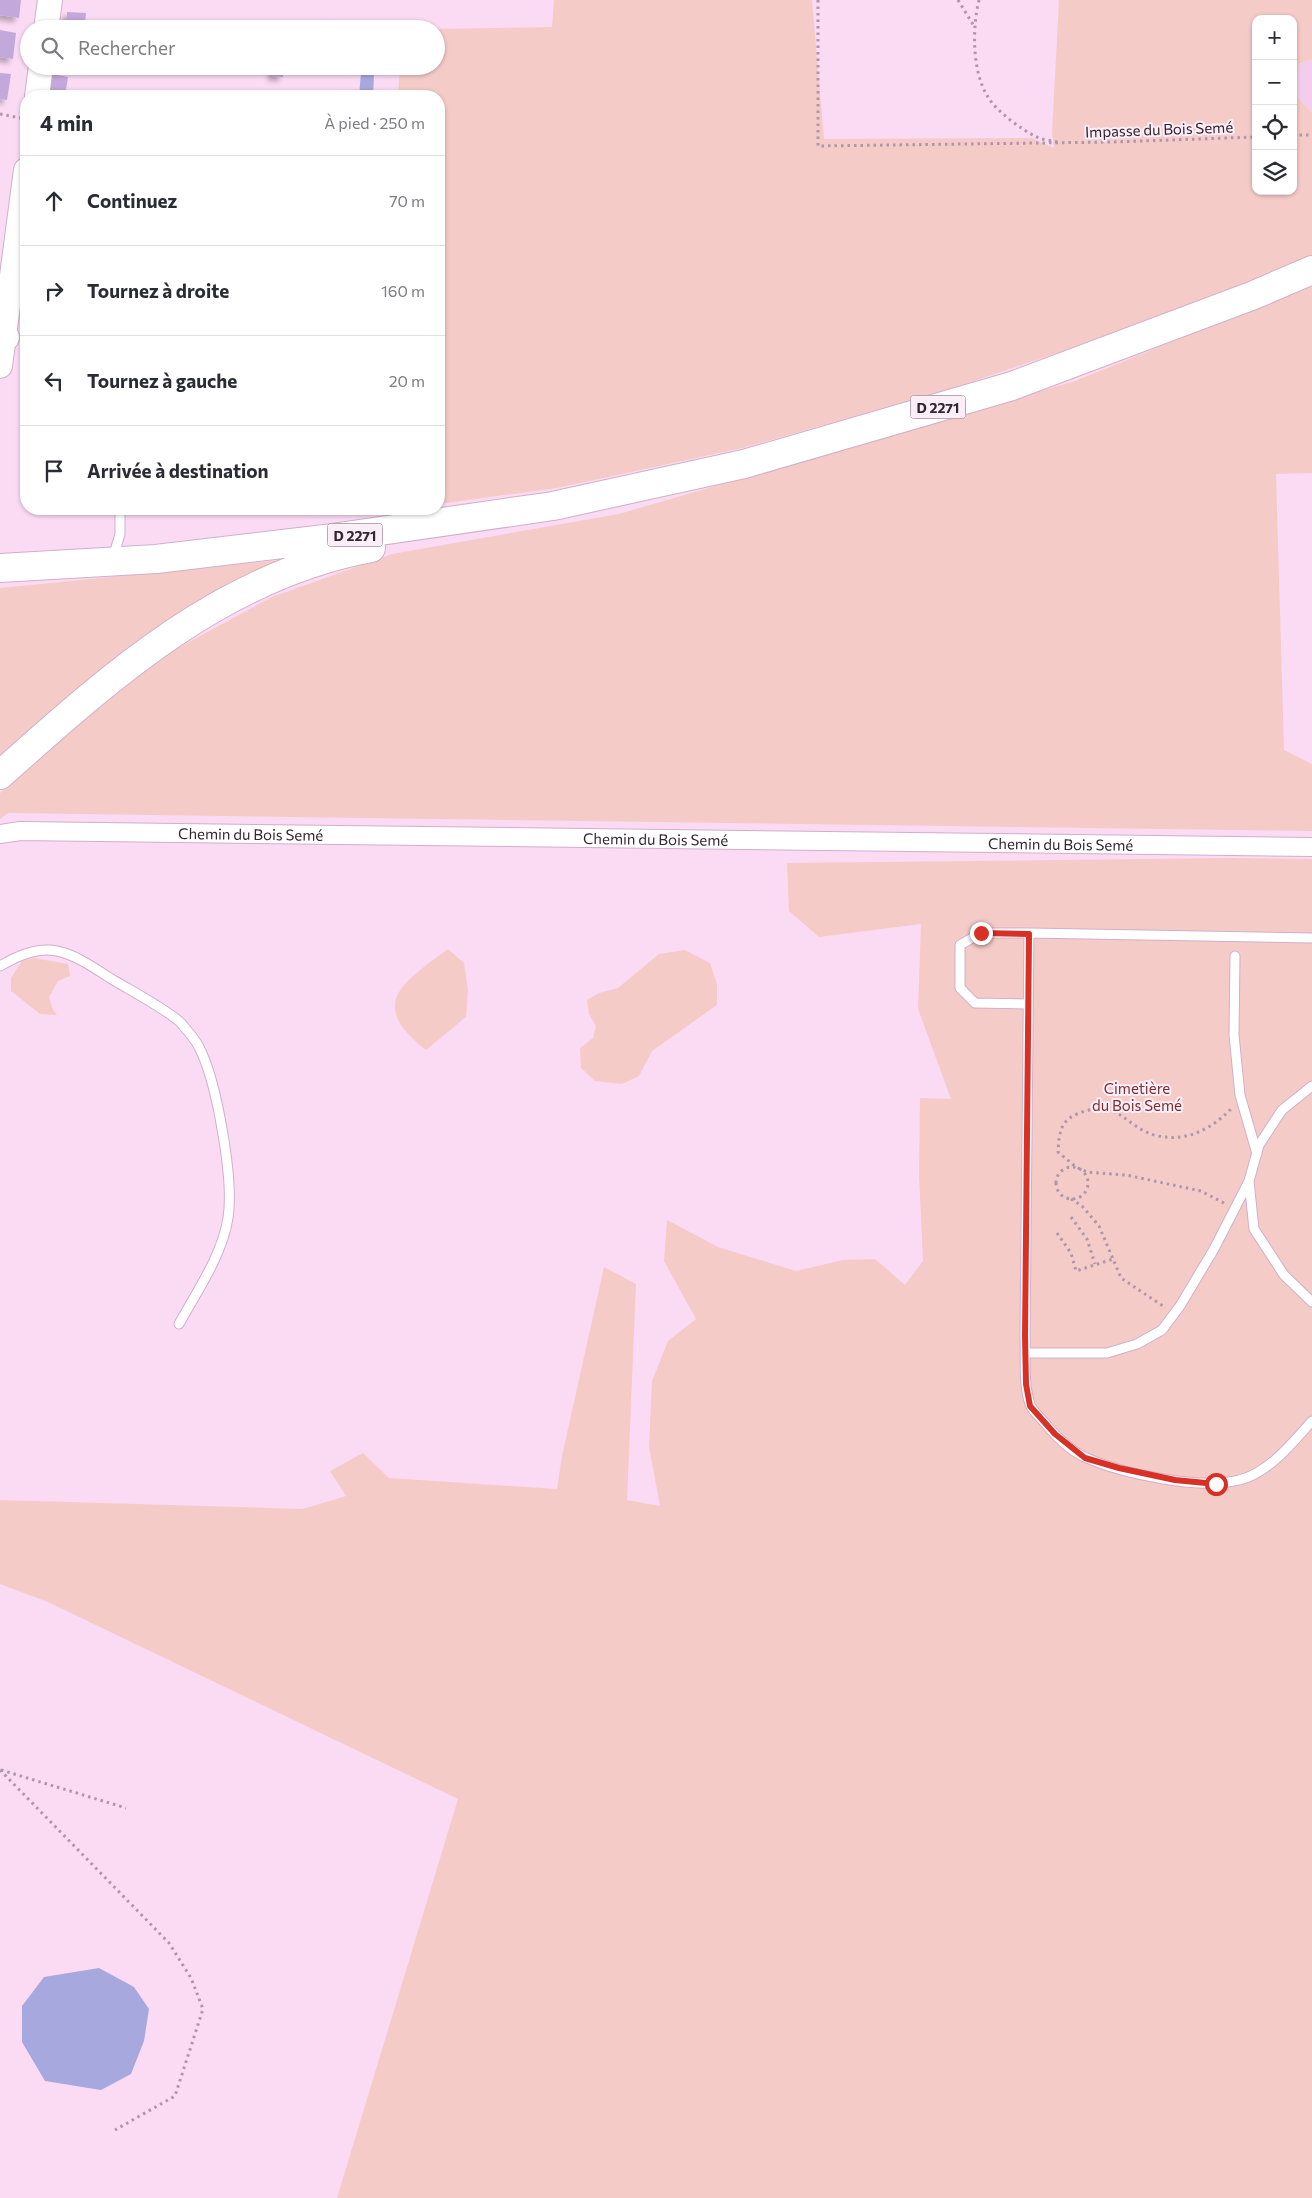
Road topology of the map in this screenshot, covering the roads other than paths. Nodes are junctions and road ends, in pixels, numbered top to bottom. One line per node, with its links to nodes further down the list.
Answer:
1 (50, 0): 2 (street)
2 (47, 20)
3 (40, 75): 4 (street)
4 (38, 90)
5 (20, 212): 7 (street)
6 (1312, 270): 9 (highway, D 2271)
7 (2, 337): 8 (street)
8 (0, 366)
9 (553, 506): 13 (highway, D 2271); 15 (highway)
10 (120, 515): 12 (lane)
11 (0, 558): 12 (highway)
12 (112, 559): 13 (highway)
13 (156, 560): 14 (highway, D 2271)
14 (0, 568)
15 (0, 775)
16 (0, 834): 17 (street, Chemin du Bois Semé)
17 (1312, 846)
18 (1029, 934): 19 (lane); 22 (lane); 22 (lane)
19 (1312, 938)
20 (1235, 956): 24 (lane)
21 (0, 966): 27 (lane)
22 (1028, 1004): 28 (lane)
23 (1312, 1086): 24 (lane)
24 (1257, 1154): 25 (lane)
25 (1249, 1180): 26 (lane); 28 (lane)
26 (1312, 1302)
27 (179, 1324)
28 (1026, 1353): 29 (lane)
29 (1312, 1421)

